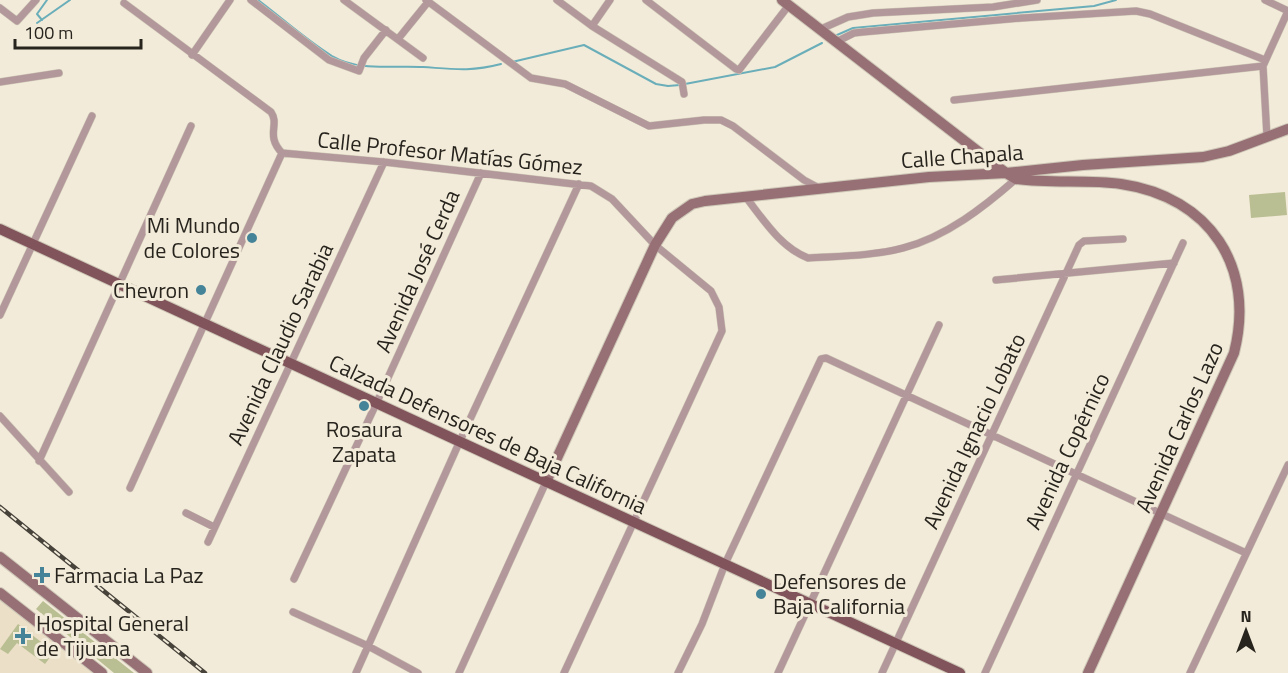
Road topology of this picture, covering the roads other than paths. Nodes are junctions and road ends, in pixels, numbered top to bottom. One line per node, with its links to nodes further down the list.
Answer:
1 (36, 0): 13 (street)
2 (230, 0): 20 (street)
3 (251, 0): 17 (street)
4 (344, 0): 17 (street)
5 (557, 0): 15 (street)
6 (610, 0): 15 (street)
7 (646, 0): 11 (street)
8 (1037, 0): 16 (street)
9 (1265, 0): 14 (street)
10 (427, 1): 18 (street); 37 (street)
11 (788, 2): 16 (main road, Avenida Carlos Lazo)
12 (124, 3): 20 (street)
13 (0, 8)
14 (1288, 11): 22 (street)
15 (592, 26): 25 (street)
16 (821, 29): 19 (main road, Avenida Carlos Lazo)
17 (386, 30): 18 (street)
18 (398, 39): 21 (street)
19 (836, 42): 22 (street); 34 (main road, Avenida Carlos Lazo)
20 (192, 55): 31 (street)
21 (423, 58)
22 (1264, 63): 26 (street); 30 (street)
23 (59, 73): 24 (street)
24 (0, 82)
25 (683, 88)
26 (954, 100)
27 (92, 116): 42 (street)
28 (191, 126): 47 (street)
29 (1288, 129): 30 (main road, Calle Chapala)
30 (1267, 138): 34 (main road, Calle Chapala)
31 (282, 153): 32 (street, Calle Profesor Matías Gómez); 49 (street)
32 (384, 162): 33 (street, Calle Profesor Matías Gómez); 51 (street, Avenida Claudio Sarabia)
33 (481, 173): 36 (street, Calle Profesor Matías Gómez); 53 (street, Avenida José Cerda)
34 (1006, 173): 35 (main road, Avenida Carlos Lazo); 37 (main road, Calle Chapala)
35 (1016, 179): 38 (street); 64 (main road, Avenida Carlos Lazo)
36 (579, 184): 43 (street, Calle Profesor Matías Gómez); 56 (street)
37 (819, 188): 38 (main road, Calle Chapala)
38 (746, 196): 43 (main road, Calle Chapala)
39 (0, 229): 42 (main road, Calzada Defensores de Baja California)
40 (1123, 239): 45 (street, Avenida Ignacio Lobato)
41 (1183, 243): 44 (street, Avenida Copérnico)
42 (33, 244): 47 (main road, Calzada Defensores de Baja California); 48 (street)
43 (655, 244): 60 (main road, Calle Chapala); 65 (street, Calle Profesor Matías Gómez)
44 (1174, 263): 45 (street); 59 (street, Avenida Copérnico)
45 (1065, 273): 46 (street); 55 (street, Avenida Ignacio Lobato)
46 (996, 279)
47 (119, 284): 49 (main road, Calzada Defensores de Baja California); 57 (street)
48 (0, 315)
49 (205, 324): 51 (main road, Calzada Defensores de Baja California); 61 (street)
50 (939, 325): 52 (street)
51 (291, 364): 53 (main road, Calzada Defensores de Baja California); 66 (street, Avenida Claudio Sarabia)
52 (906, 395): 55 (street); 70 (street); 73 (street)
53 (376, 404): 56 (main road, Calzada Defensores de Baja California); 71 (street, Avenida José Cerda)
54 (0, 416): 57 (street)
55 (992, 435): 59 (street); 75 (street, Avenida Ignacio Lobato)
56 (459, 443): 60 (main road, Calzada Defensores de Baja California); 76 (street)
57 (39, 461): 62 (street)
58 (1288, 465): 68 (street)
59 (1076, 474): 64 (street); 87 (street, Avenida Copérnico)
60 (546, 482): 65 (main road, Calzada Defensores de Baja California); 81 (street)
61 (130, 488)
62 (69, 492)
63 (186, 513): 66 (street)
64 (1162, 514): 68 (street); 88 (main road, Avenida Carlos Lazo)
65 (634, 523): 70 (main road, Calzada Defensores de Baja California); 82 (street)
66 (214, 527): 67 (street, Avenida Claudio Sarabia)
67 (208, 542)
68 (1246, 553): 89 (street)
69 (0, 557): 78 (main road)
70 (725, 564): 73 (main road, Calzada Defensores de Baja California); 83 (street)
71 (294, 579)
72 (0, 593): 77 (main road)
73 (810, 604): 75 (main road, Calzada Defensores de Baja California); 84 (street)
74 (293, 612): 76 (street)
75 (896, 644): 85 (street, Avenida Ignacio Lobato); 86 (main road, Calzada Defensores de Baja California)
76 (368, 646): 79 (street); 80 (street)
77 (102, 673)
78 (147, 673)
79 (356, 673)
80 (418, 673)
81 (459, 673)
82 (564, 673)
83 (678, 673)
84 (778, 673)
85 (882, 673)
86 (960, 673)
87 (985, 673)
88 (1088, 673)
89 (1190, 673)

